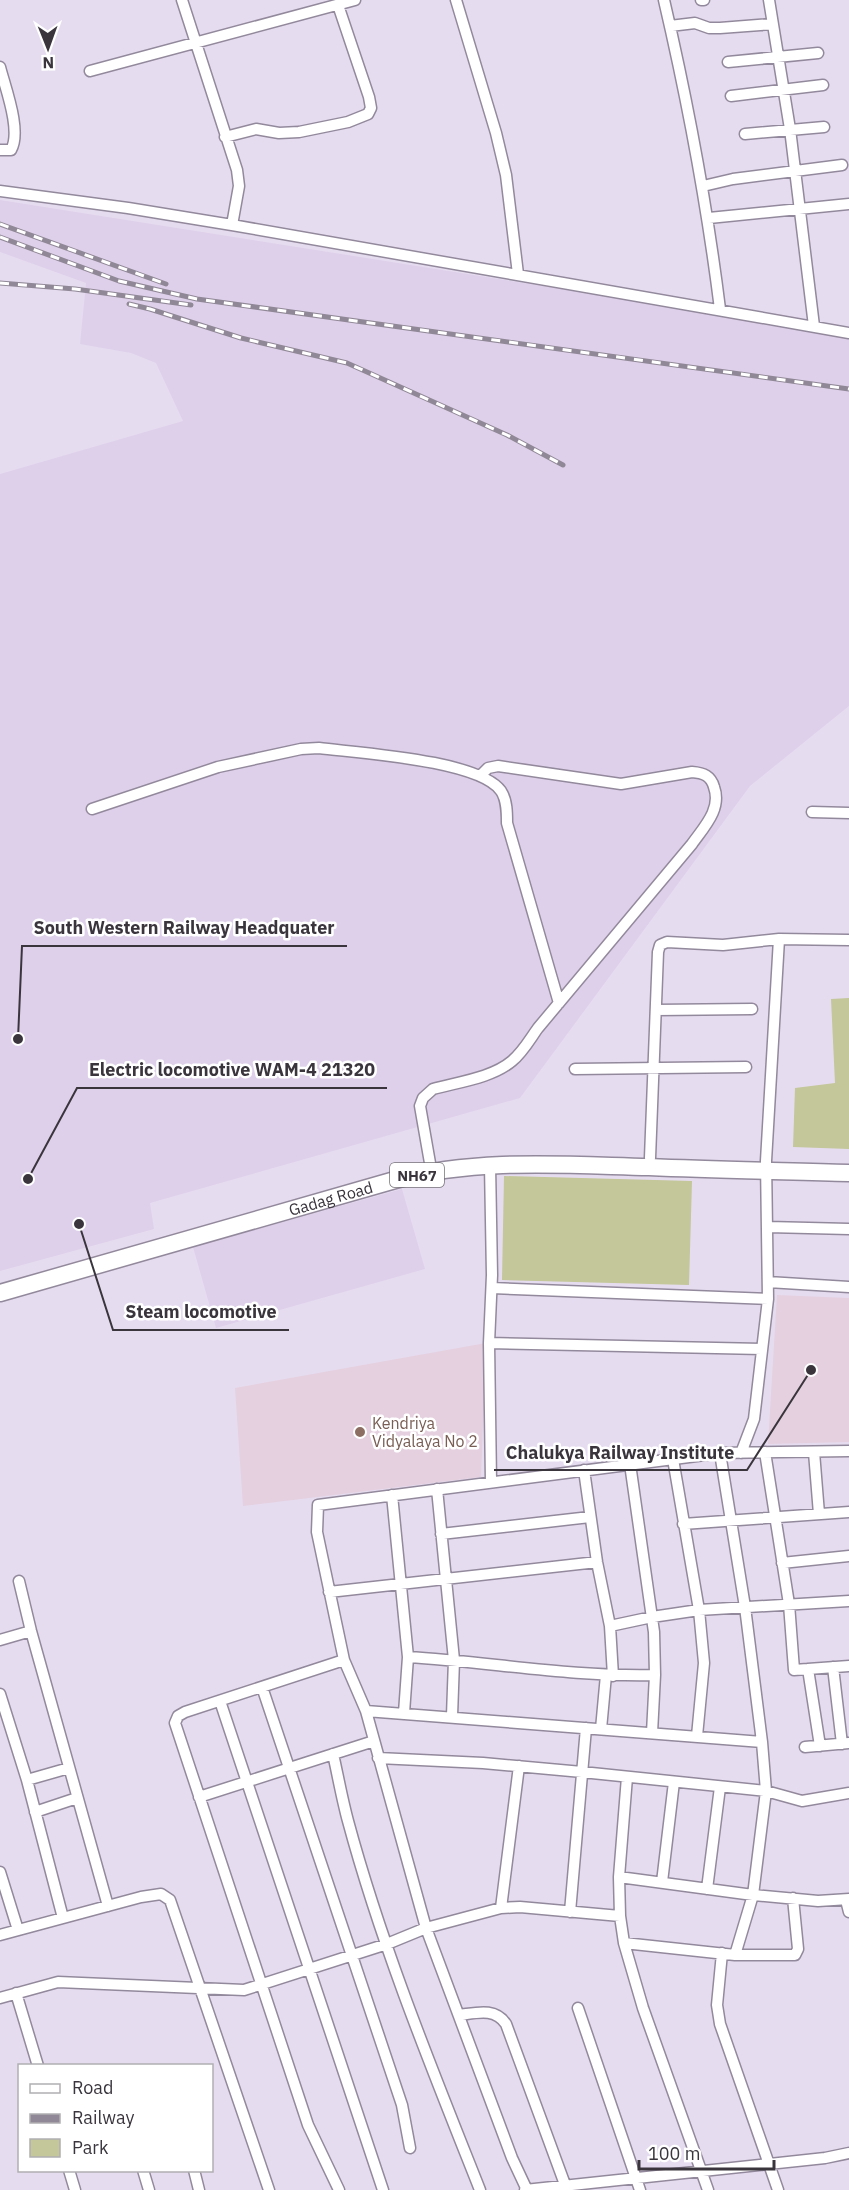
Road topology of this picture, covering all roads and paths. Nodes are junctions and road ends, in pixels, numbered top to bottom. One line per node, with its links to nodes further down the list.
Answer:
1 (182, 0): 9 (street)
2 (355, 0): 6 (street)
3 (456, 0): 33 (street)
4 (664, 0): 8 (street)
5 (769, 0): 7 (street)
6 (338, 5): 9 (street); 23 (street)
7 (772, 24): 8 (street); 11 (street)
8 (670, 26): 27 (street)
9 (197, 44): 14 (street); 23 (street)
10 (818, 52): 11 (street)
11 (778, 57): 12 (street); 16 (street)
12 (728, 62)
13 (0, 66): 19 (street)
14 (90, 71)
15 (823, 85): 16 (street)
16 (783, 90): 17 (street); 21 (street)
17 (731, 96)
18 (0, 110): 19 (street)
19 (12, 113): 24 (street)
20 (824, 127): 21 (street)
21 (790, 129): 22 (street); 26 (street)
22 (745, 134)
23 (225, 137): 32 (street)
24 (0, 150)
25 (842, 165): 26 (street)
26 (795, 171): 27 (street); 30 (street)
27 (703, 186): 31 (street)
28 (0, 191): 32 (street)
29 (849, 204): 30 (street)
30 (799, 210): 31 (street); 35 (street)
31 (709, 218): 34 (street)
32 (232, 225): 33 (street)
33 (518, 274): 34 (street)
34 (720, 309): 35 (street)
35 (814, 326): 36 (street)
36 (849, 333)
37 (480, 776): 38 (street); 43 (street); 43 (street)
38 (92, 809)
39 (812, 812): 40 (street)
40 (849, 813)
41 (779, 939): 42 (street); 45 (street); 53 (street)
42 (849, 940)
43 (559, 1003): 50 (street)
44 (752, 1009): 45 (street)
45 (656, 1010): 47 (street)
46 (746, 1067): 47 (street)
47 (654, 1068): 48 (street); 49 (street)
48 (575, 1069)
49 (650, 1158): 50 (highway, Gadag Road / NH67); 53 (highway, Gadag Road / NH67)
50 (430, 1163): 58 (highway, Gadag Road / NH67)
51 (849, 1164): 53 (highway, Gadag Road / NH67)
52 (490, 1165): 53 (highway, Gadag Road / NH67); 60 (street); 61 (highway, Gadag Road / NH67)
53 (766, 1166): 54 (highway, Gadag Road / NH67); 55 (street)
54 (849, 1173)
55 (768, 1227): 56 (street); 57 (street)
56 (849, 1229)
57 (768, 1282): 59 (street); 62 (street)
58 (0, 1283)
59 (849, 1287)
60 (492, 1288): 62 (street); 63 (street)
61 (0, 1293)
62 (768, 1299): 64 (street)
63 (489, 1343): 64 (street); 73 (street)
64 (762, 1349): 69 (street)
65 (849, 1451): 67 (street)
66 (765, 1452): 67 (street); 69 (street); 79 (street)
67 (813, 1452): 77 (street)
68 (720, 1453): 69 (street); 70 (street); 80 (street)
69 (741, 1453)
70 (673, 1459): 71 (street); 81 (street)
71 (630, 1464): 72 (street); 94 (street)
72 (584, 1470): 73 (street); 78 (street)
73 (491, 1482): 74 (street)
74 (438, 1489): 75 (street); 82 (street)
75 (392, 1495): 88 (street); 89 (street)
76 (849, 1512): 77 (street)
77 (819, 1514): 79 (street)
78 (590, 1517): 82 (street); 84 (street)
79 (774, 1517): 80 (street); 85 (street)
80 (730, 1520): 81 (street); 92 (street)
81 (683, 1524): 93 (street)
82 (441, 1534): 86 (street)
83 (849, 1556): 85 (street)
84 (597, 1562): 86 (street); 95 (street)
85 (782, 1563): 91 (street)
86 (447, 1578): 88 (street); 100 (street)
87 (19, 1581): 96 (street)
88 (400, 1583): 89 (street); 98 (street)
89 (329, 1592): 99 (street)
90 (849, 1601): 91 (street)
91 (789, 1604): 92 (street); 103 (street)
92 (745, 1607): 93 (street); 117 (street)
93 (699, 1610): 94 (street); 115 (street)
94 (652, 1617): 95 (street); 105 (street)
95 (609, 1626): 104 (street)
96 (31, 1631): 97 (street); 124 (street)
97 (0, 1640)
98 (408, 1657): 100 (street); 110 (street)
99 (344, 1660): 106 (street); 109 (street)
100 (454, 1660): 104 (street); 111 (street)
101 (849, 1666): 102 (street)
102 (833, 1667): 103 (street); 118 (street)
103 (808, 1669): 119 (street)
104 (609, 1675): 105 (street); 113 (street)
105 (655, 1675): 114 (street)
106 (262, 1687): 108 (street); 125 (street)
107 (0, 1694): 128 (street)
108 (220, 1701): 129 (street); 134 (street)
109 (366, 1710): 110 (street); 116 (street)
110 (404, 1713): 111 (street)
111 (452, 1716): 112 (street)
112 (586, 1728): 113 (street); 126 (street)
113 (601, 1729): 114 (street)
114 (652, 1732): 115 (street)
115 (697, 1736): 117 (street)
116 (374, 1741): 121 (street); 122 (street)
117 (762, 1742): 132 (street)
118 (845, 1744): 119 (street)
119 (820, 1746): 120 (street)
120 (805, 1747)
121 (333, 1754): 125 (street); 154 (street)
122 (378, 1758): 123 (street); 150 (street)
123 (519, 1766): 126 (street); 145 (street)
124 (69, 1768): 128 (street); 135 (street)
125 (289, 1768): 129 (street); 157 (street)
126 (582, 1772): 127 (street); 146 (street)
127 (627, 1777): 130 (street); 138 (street)
128 (27, 1780): 136 (street)
129 (247, 1782): 134 (street); 158 (street)
130 (674, 1782): 131 (street); 139 (street)
131 (720, 1787): 132 (street); 140 (street)
132 (766, 1791): 133 (street); 141 (street)
133 (849, 1793)
134 (200, 1797): 159 (street)
135 (77, 1798): 136 (street); 144 (street)
136 (35, 1812): 149 (street)
137 (0, 1872): 151 (street)
138 (619, 1876): 139 (street); 148 (street)
139 (662, 1882): 140 (street)
140 (707, 1889): 141 (street)
141 (753, 1895): 142 (street); 156 (street)
142 (793, 1898): 143 (street); 156 (street)
143 (848, 1900): 147 (street)
144 (108, 1906): 149 (street); 160 (street)
145 (501, 1908): 146 (street); 150 (street)
146 (570, 1912): 148 (street)
147 (849, 1912)
148 (620, 1916): 153 (street)
149 (63, 1918): 151 (street)
150 (426, 1929): 154 (street); 164 (street)
151 (18, 1930): 152 (street)
152 (0, 1935)
153 (624, 1943): 155 (street); 169 (street)
154 (387, 1944): 157 (street); 181 (street)
155 (722, 1953): 156 (street); 168 (street)
156 (735, 1955)
157 (351, 1956): 158 (street); 166 (street)
158 (309, 1970): 159 (street); 180 (street)
159 (262, 1984): 160 (street); 179 (street)
160 (202, 1988): 161 (street); 178 (street)
161 (16, 1993): 162 (street); 165 (street)
162 (0, 1998)
163 (578, 2008): 173 (street)
164 (459, 2015): 174 (street); 182 (street)
165 (37, 2064)
166 (410, 2148)
167 (849, 2153): 168 (street)
168 (768, 2163): 169 (street); 185 (street)
169 (701, 2171): 173 (street); 184 (street)
170 (70, 2172): 175 (street)
171 (144, 2172): 176 (street)
172 (194, 2172): 177 (street)
173 (635, 2177): 174 (street); 183 (street)
174 (566, 2188): 182 (street)
175 (75, 2190)
176 (149, 2190)
177 (199, 2190)
178 (268, 2190)
179 (339, 2190)
180 (383, 2190)
181 (480, 2190)
182 (526, 2190)
183 (640, 2190)
184 (708, 2190)
185 (778, 2190)

